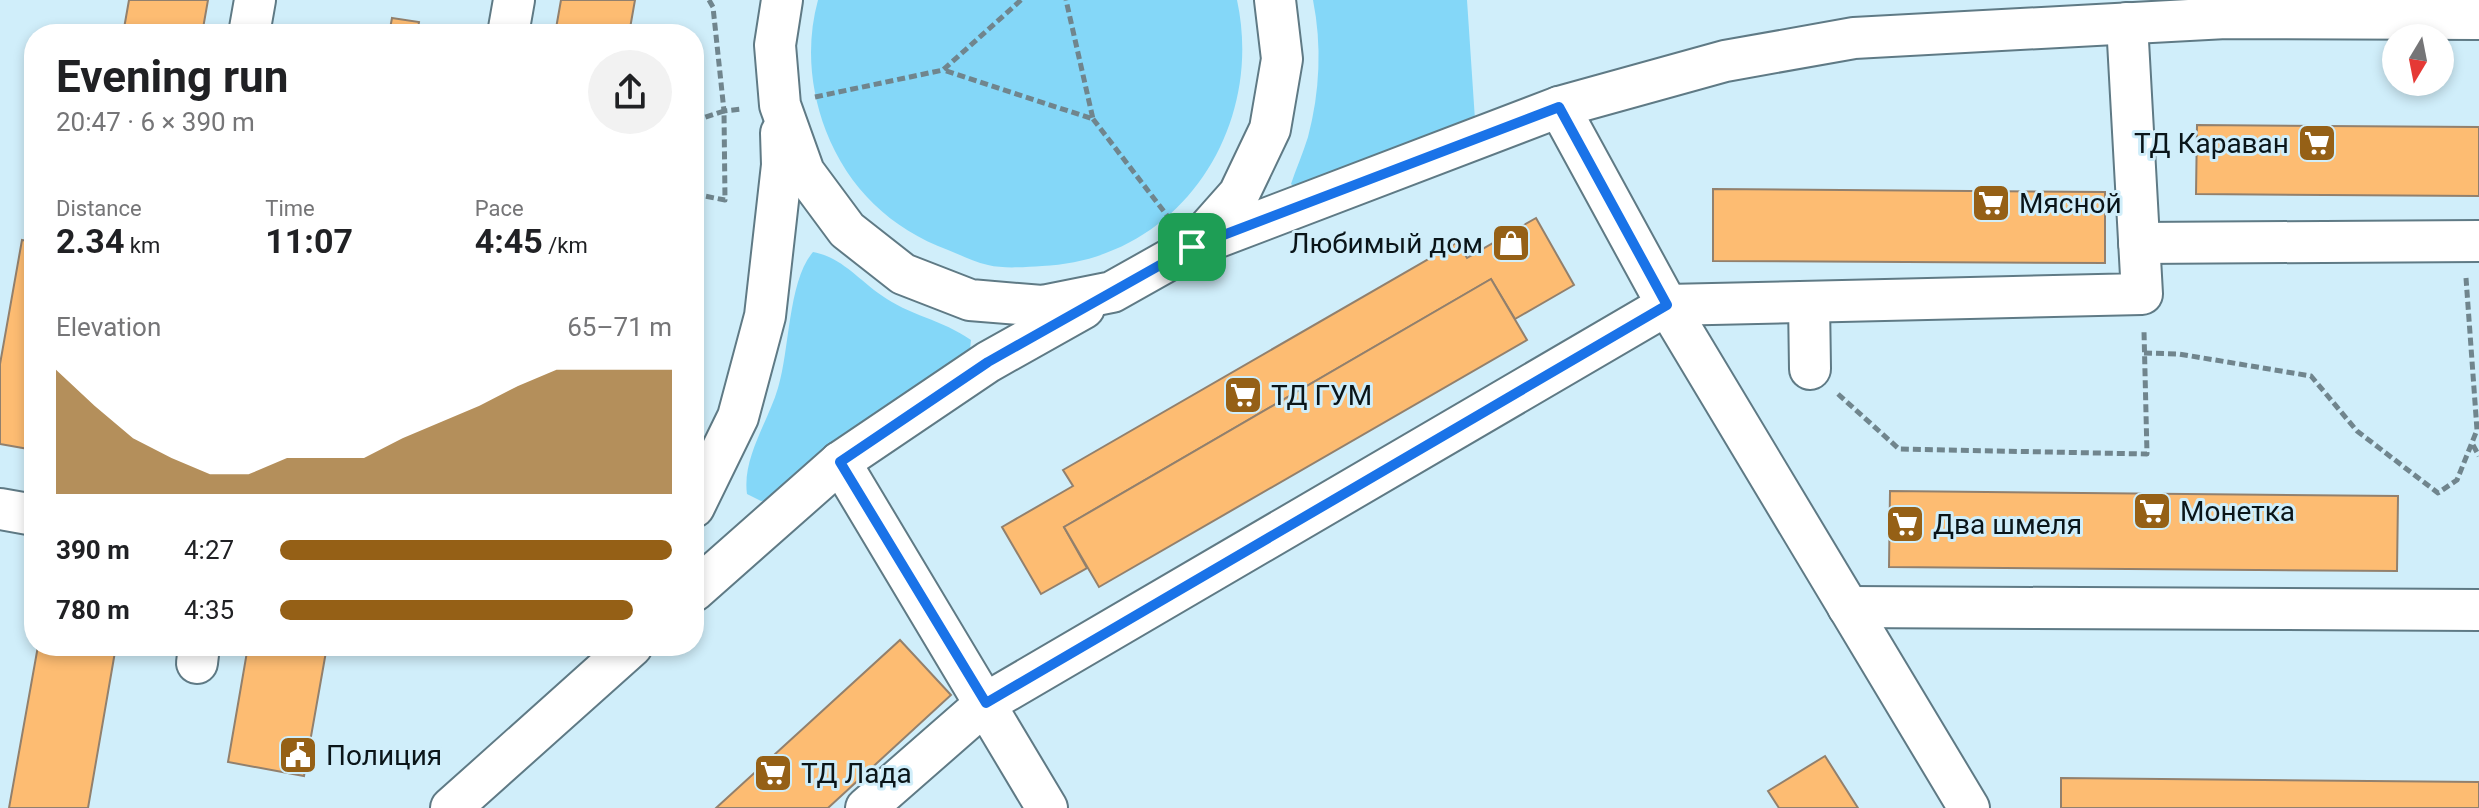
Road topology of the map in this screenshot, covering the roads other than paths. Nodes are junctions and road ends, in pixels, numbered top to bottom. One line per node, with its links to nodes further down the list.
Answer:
1 (255, 0): 8 (street)
2 (514, 0): 9 (street)
3 (759, 0): 10 (street)
4 (782, 0): 10 (street)
5 (1275, 0): 15 (street)
6 (2479, 19): 7 (street)
7 (2127, 23): 12 (street); 14 (street)
8 (251, 24)
9 (510, 24)
10 (775, 45): 11 (street)
11 (780, 105): 16 (street); 21 (street)
12 (1559, 107): 15 (street); 18 (street)
13 (2471, 242): 14 (street)
14 (2139, 243): 17 (street)
15 (1192, 247): 16 (street)
16 (1112, 292): 20 (street)
17 (1809, 302): 18 (street); 19 (street)
18 (1667, 305): 25 (street); 29 (street)
19 (1810, 369)
20 (840, 462): 24 (street); 29 (street)
21 (704, 487)
22 (0, 509): 23 (street)
23 (24, 513)
24 (704, 582)
25 (1848, 607): 26 (street); 34 (street)
26 (2479, 610)
27 (592, 656): 30 (street)
28 (621, 656): 30 (street)
29 (986, 703): 32 (street); 33 (street)
30 (548, 720): 31 (street)
31 (474, 801)
32 (866, 808)
33 (1047, 808)
34 (1969, 808)

